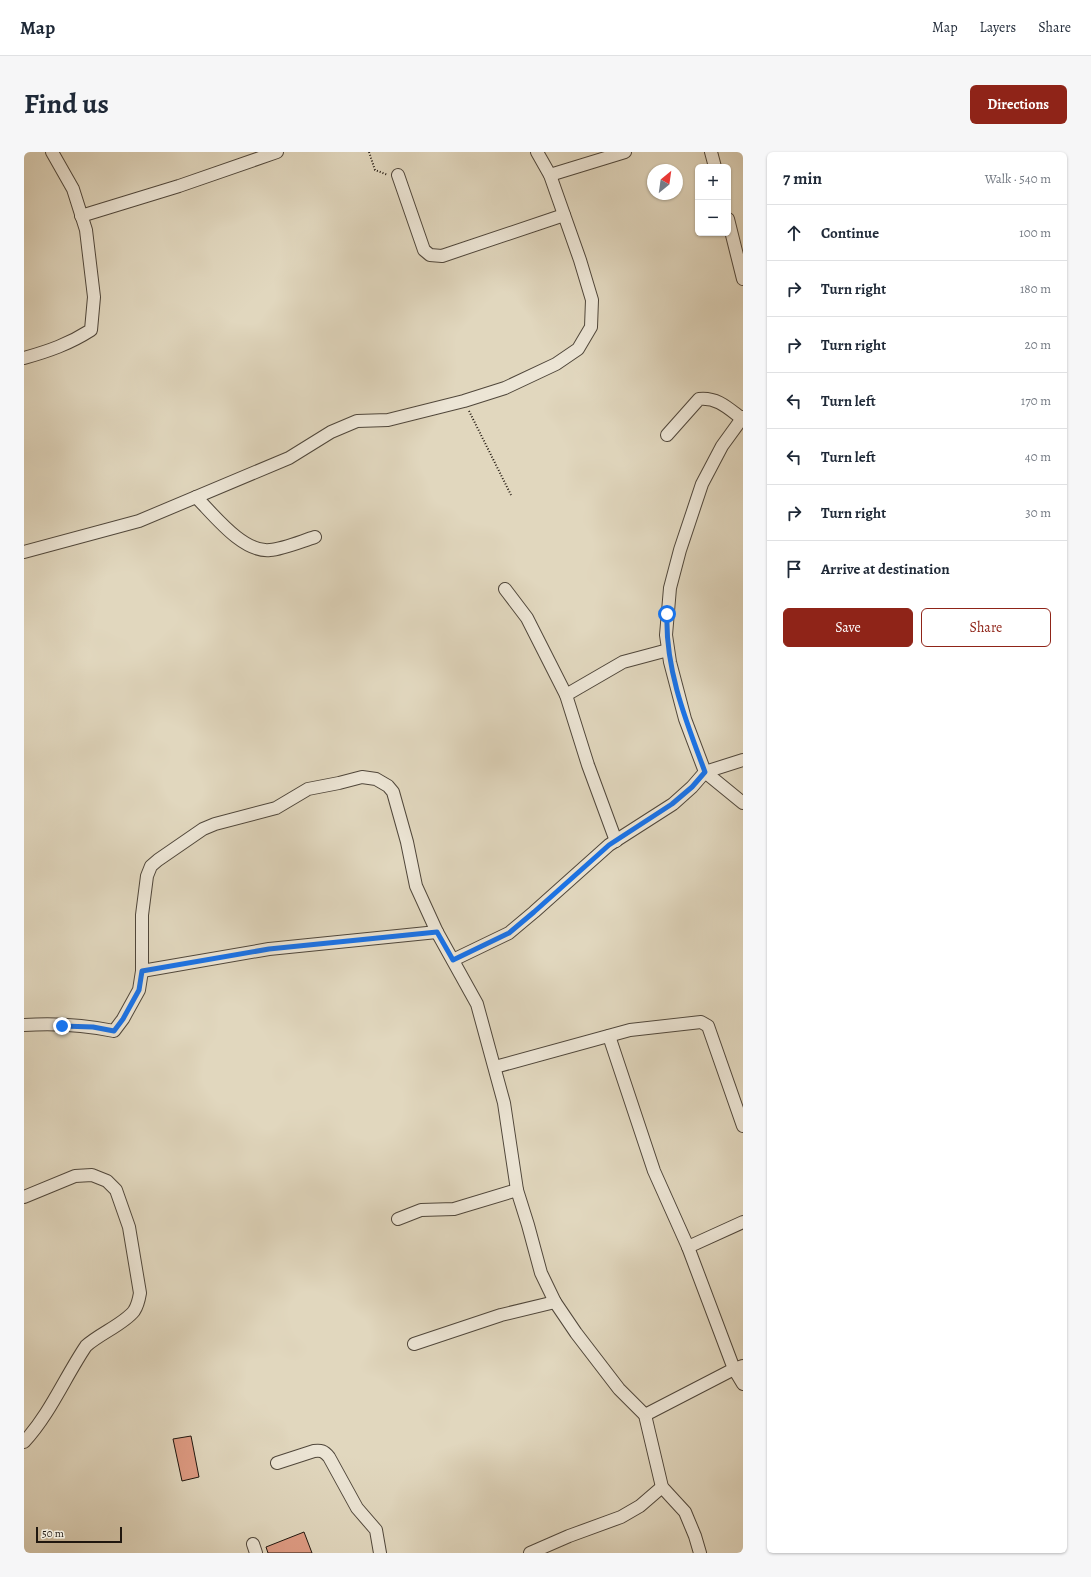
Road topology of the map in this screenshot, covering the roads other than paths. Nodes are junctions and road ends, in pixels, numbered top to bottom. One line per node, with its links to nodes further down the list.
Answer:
1 (52, 152): 10 (street)
2 (277, 152): 10 (street)
3 (537, 152): 8 (street)
4 (625, 152): 8 (street)
5 (711, 152): 6 (street)
6 (714, 164)
7 (398, 175): 9 (street)
8 (550, 175): 9 (street)
9 (564, 215): 16 (street)
10 (81, 216): 13 (street)
11 (731, 231): 12 (street)
12 (743, 278)
13 (24, 358)
14 (742, 418): 15 (street); 20 (street)
15 (666, 435)
16 (196, 497): 17 (street); 18 (street)
17 (315, 537)
18 (24, 552)
19 (506, 589): 21 (street)
20 (668, 650): 21 (street); 23 (street)
21 (566, 695): 25 (street)
22 (743, 760): 23 (street)
23 (705, 772): 24 (street); 25 (street)
24 (743, 803)
25 (616, 841): 27 (street)
26 (437, 932): 27 (street); 28 (street); 28 (street)
27 (453, 960): 31 (street)
28 (142, 971): 29 (street)
29 (24, 1025)
30 (609, 1036): 31 (street); 32 (street); 37 (street)
31 (495, 1067): 33 (street)
32 (743, 1126)
33 (517, 1190): 35 (street); 38 (street)
34 (24, 1197): 43 (street)
35 (398, 1219)
36 (743, 1222): 37 (street)
37 (688, 1247): 40 (street)
38 (555, 1302): 39 (street); 42 (street)
39 (414, 1344)
40 (738, 1367): 41 (street); 42 (street)
41 (743, 1384)
42 (645, 1415): 45 (street)
43 (24, 1442)
44 (277, 1462): 46 (street)
45 (662, 1487): 47 (street); 48 (street)
46 (380, 1553)
47 (530, 1553)
48 (700, 1553)

